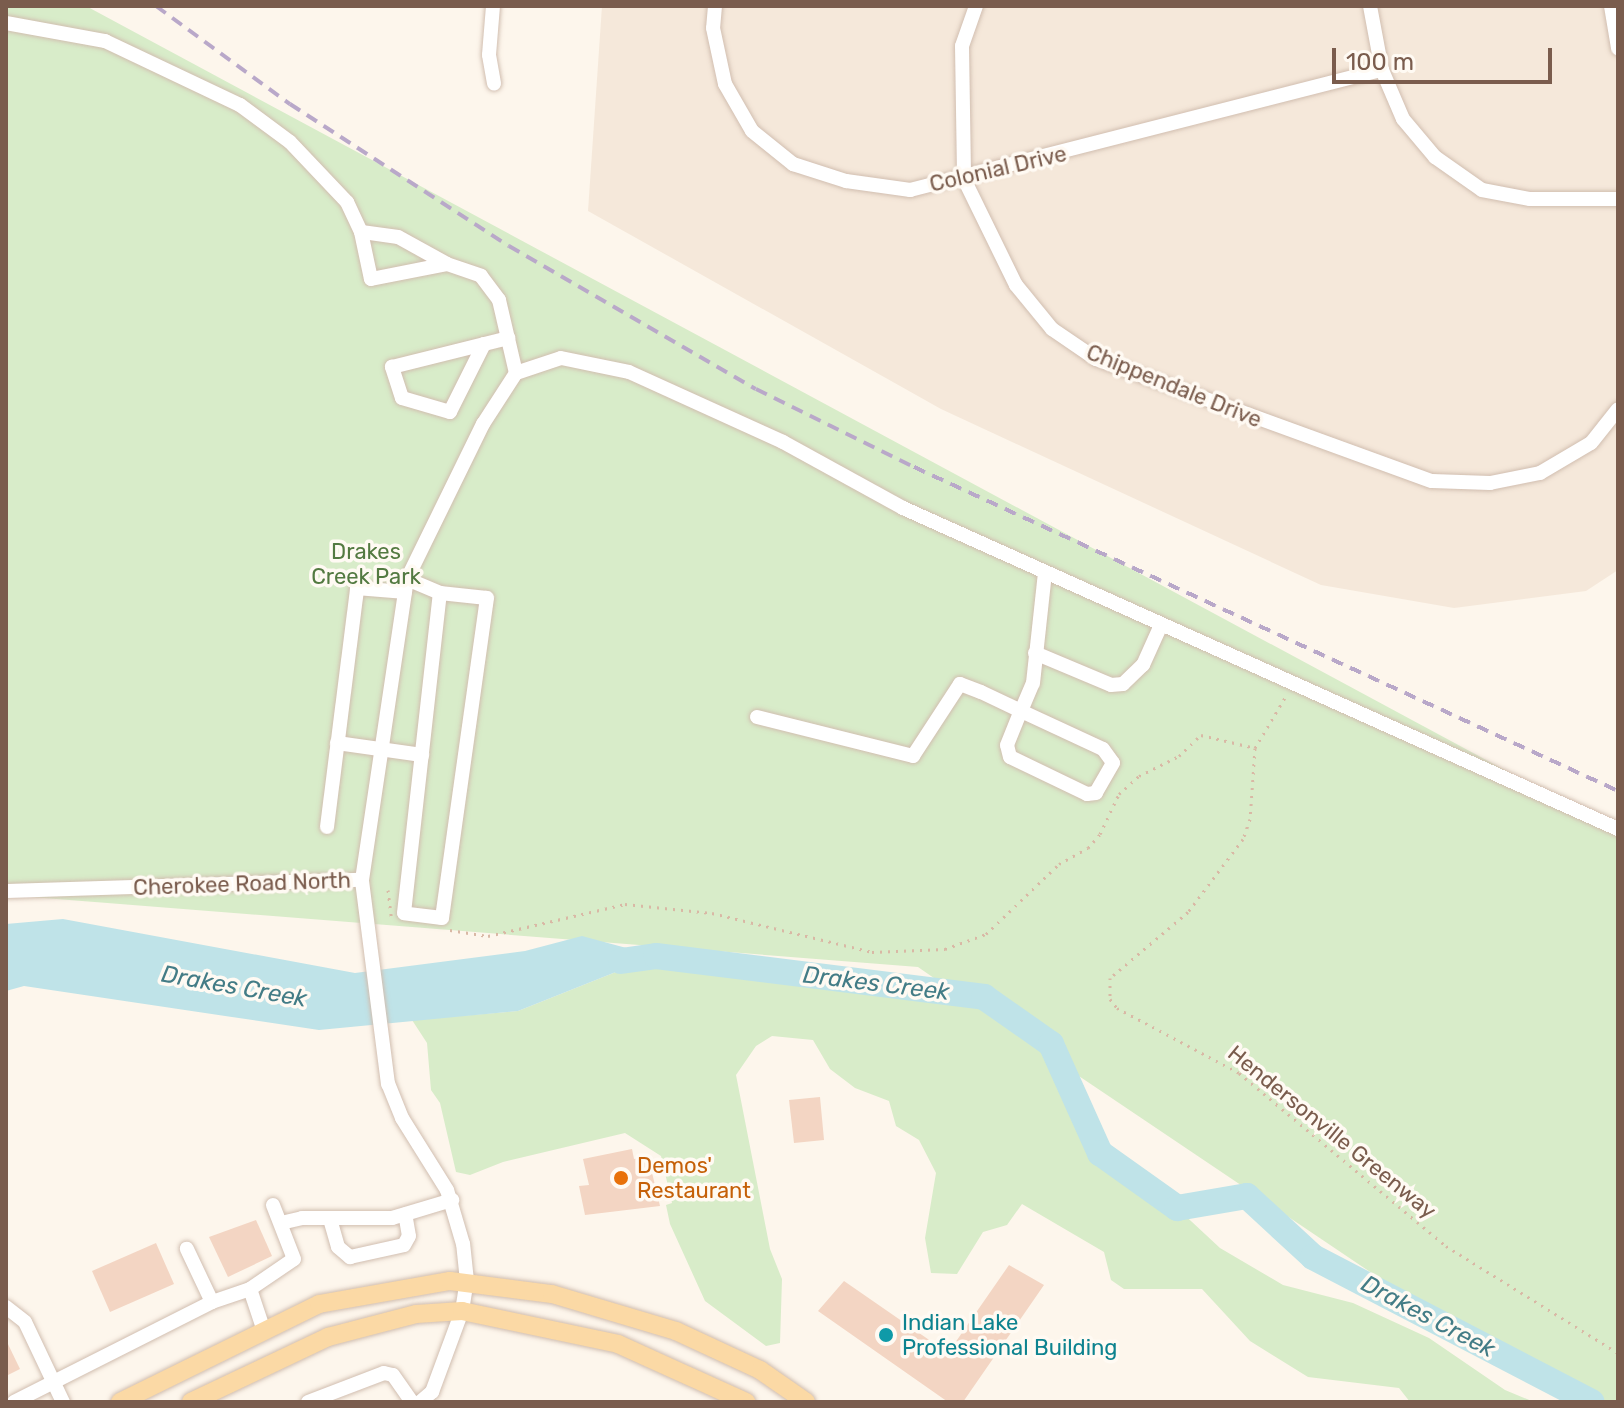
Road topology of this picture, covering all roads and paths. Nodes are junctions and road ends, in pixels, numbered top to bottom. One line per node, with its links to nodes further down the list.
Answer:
1 (493, 6): 9 (street)
2 (715, 6): 10 (street, Colonial Drive)
3 (976, 6): 10 (street, Chippendale Drive)
4 (1370, 6): 8 (street)
5 (1611, 6): 7 (street)
6 (6, 23): 12 (street)
7 (1618, 48)
8 (1382, 70): 10 (street, Colonial Drive); 11 (street)
9 (494, 84)
10 (964, 179): 17 (street, Chippendale Drive)
11 (1618, 199)
12 (361, 232): 13 (street); 13 (street)
13 (447, 264): 14 (street)
14 (508, 338): 15 (street); 16 (street)
15 (484, 344): 15 (street)
16 (516, 373): 18 (street); 19 (street)
17 (1618, 409)
18 (1045, 573): 21 (street); 22 (street)
19 (406, 586): 20 (street); 26 (street); 28 (street)
20 (440, 593): 29 (street); 29 (street)
21 (1161, 625): 22 (street); 23 (street)
22 (1035, 653): 24 (street)
23 (1289, 682): 27 (path); 31 (street)
24 (1021, 711): 24 (street); 25 (street)
25 (757, 717)
26 (337, 743): 28 (street); 30 (street)
27 (1255, 748): 36 (path); 49 (path, Hendersonville Greenway)
28 (382, 750): 29 (street); 32 (street)
29 (422, 755)
30 (327, 827)
31 (1618, 829)
32 (362, 880): 34 (street, Cherokee Road North); 37 (street, Cherokee Road North)
33 (388, 890): 35 (path)
34 (6, 891)
35 (399, 925)
36 (440, 929)
37 (452, 1200): 39 (street); 43 (street, Cherokee Road North)
38 (273, 1205): 41 (street)
39 (405, 1214): 40 (street); 40 (street)
40 (330, 1219): 41 (street)
41 (281, 1223): 44 (street)
42 (187, 1249): 45 (street)
43 (467, 1281): 47 (street, Cherokee Road North); 48 (main road); 59 (main road)
44 (250, 1289): 45 (street); 48 (street)
45 (212, 1302): 50 (street)
46 (6, 1307): 50 (street)
47 (462, 1311): 54 (main road); 57 (street, Cherokee Road North); 58 (main road)
48 (264, 1331): 53 (main road)
49 (1618, 1353)
50 (54, 1383): 51 (street); 52 (street)
51 (14, 1402)
52 (63, 1402)
53 (120, 1402)
54 (191, 1402)
55 (308, 1402): 56 (street)
56 (412, 1402)
57 (420, 1402)
58 (746, 1402)
59 (806, 1402)

